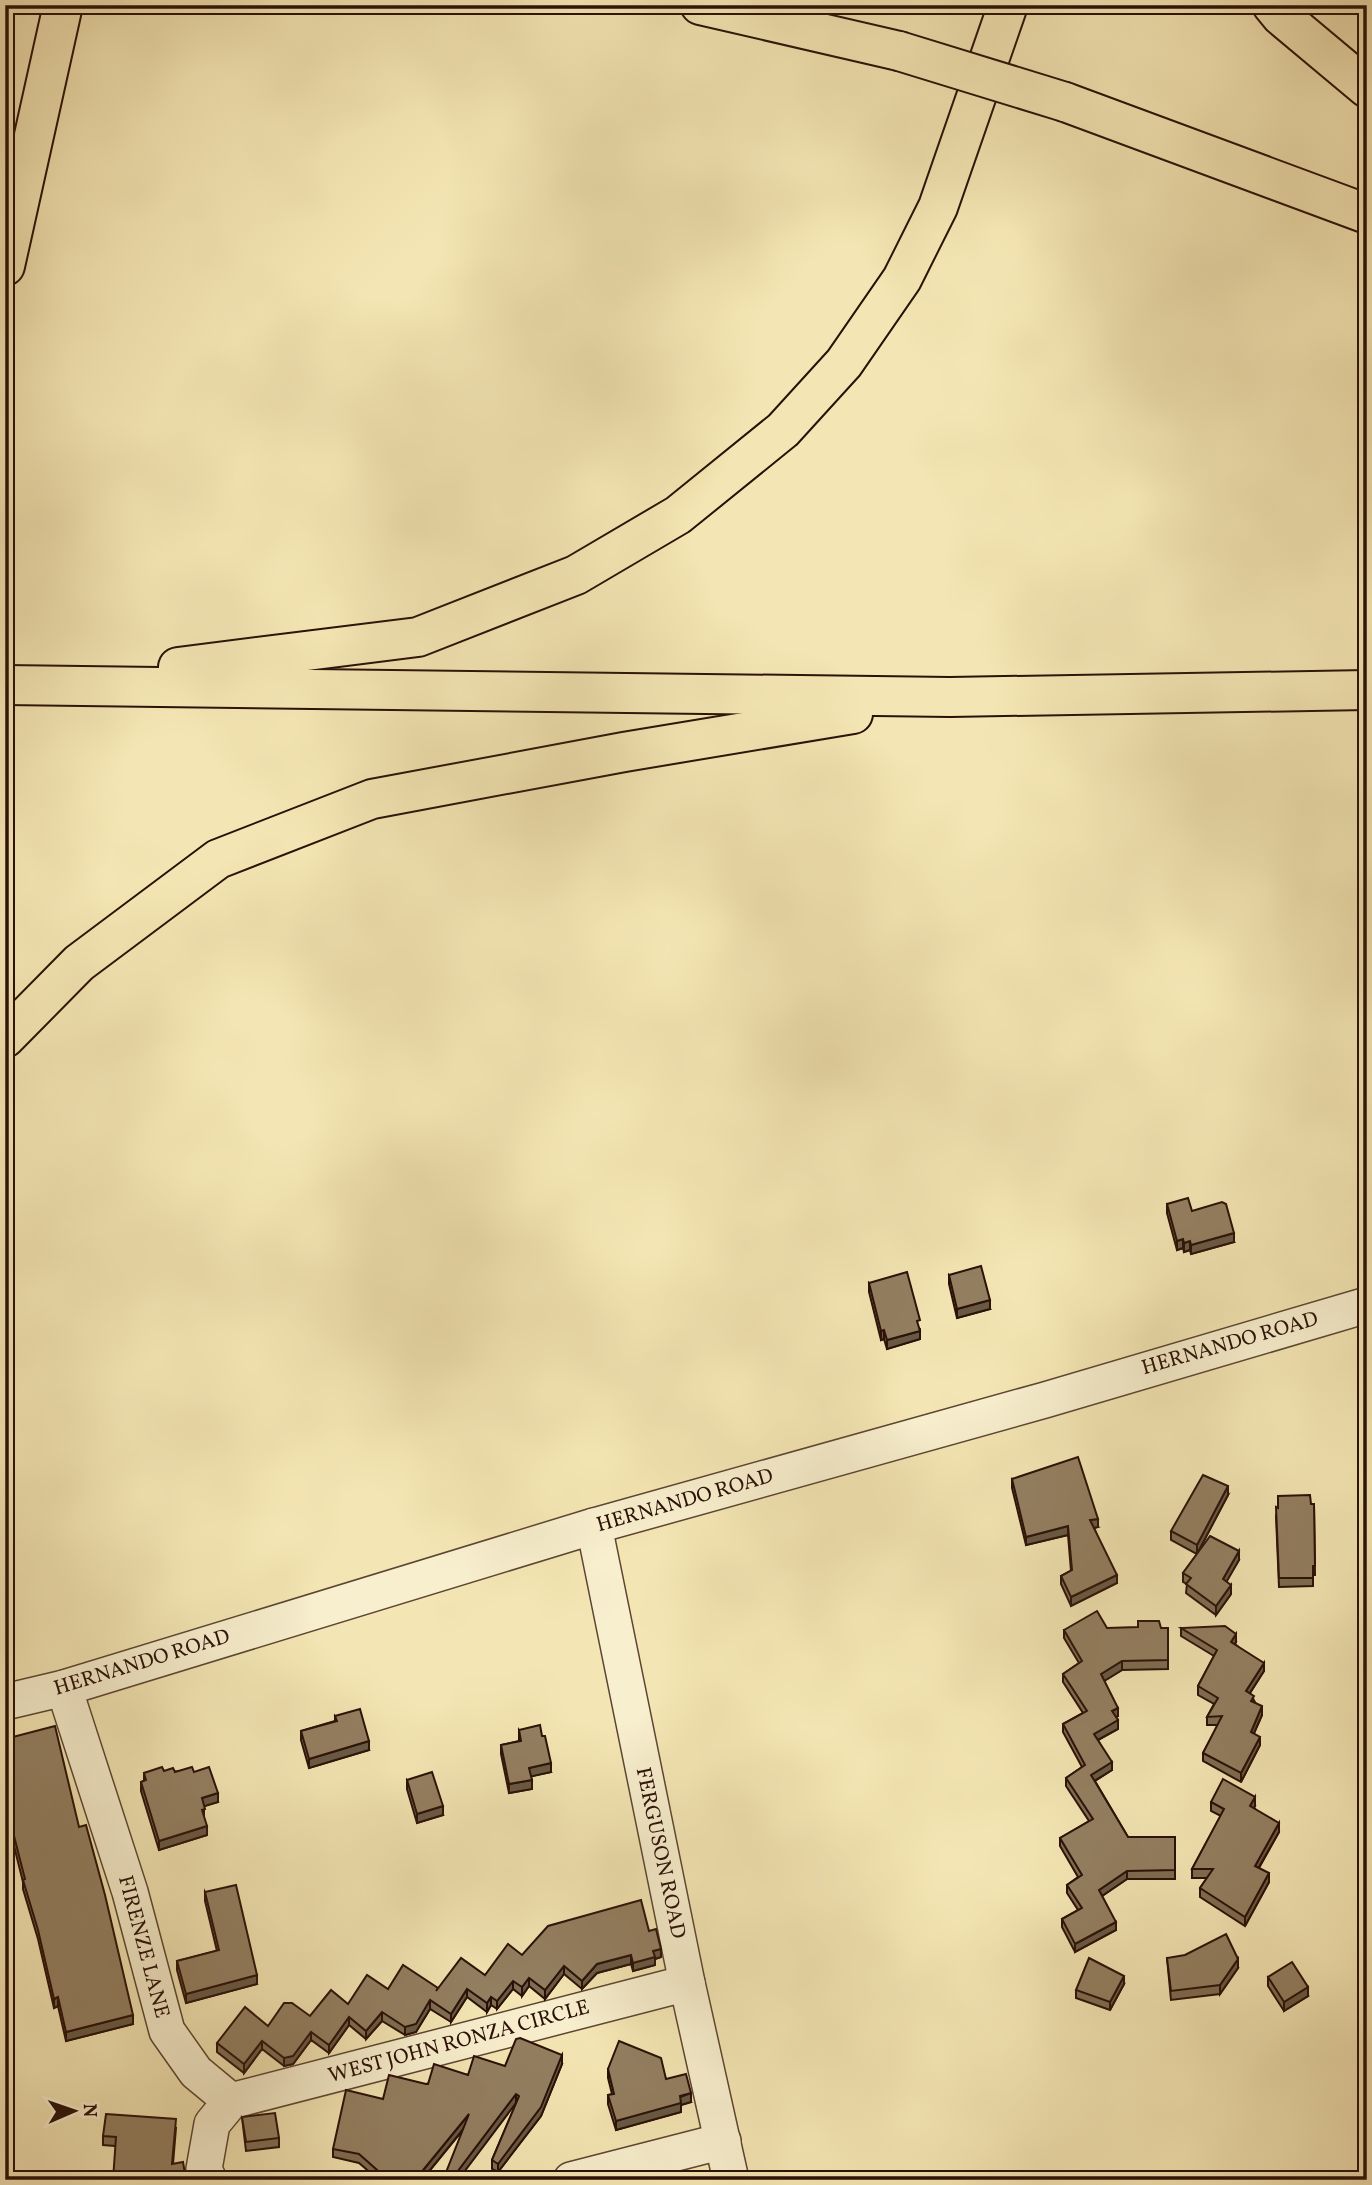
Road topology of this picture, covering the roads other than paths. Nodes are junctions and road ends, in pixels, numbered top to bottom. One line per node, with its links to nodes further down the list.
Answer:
1 (63, 5): 7 (highway)
2 (700, 5): 6 (highway, bridge)
3 (1008, 5): 8 (highway)
4 (1272, 5): 5 (highway)
5 (1367, 89)
6 (1367, 214)
7 (5, 267)
8 (18, 685): 10 (highway)
9 (1367, 690): 10 (highway)
10 (950, 697): 11 (highway)
11 (5, 1038)
12 (1367, 1305): 13 (street, HERNANDO ROAD)
13 (594, 1526): 14 (street, HERNANDO ROAD); 16 (street, FERGUSON ROAD)
14 (64, 1688): 15 (street, HERNANDO ROAD); 17 (street, FIRENZE LANE)
15 (5, 1702)
16 (687, 1983): 17 (street, WEST JOHN RONZA CIRCLE); 18 (street, FERGUSON ROAD)
17 (231, 2101): 19 (street)
18 (723, 2141): 20 (street); 21 (street, FERGUSON ROAD)
19 (209, 2180)
20 (570, 2180)
21 (731, 2180)

